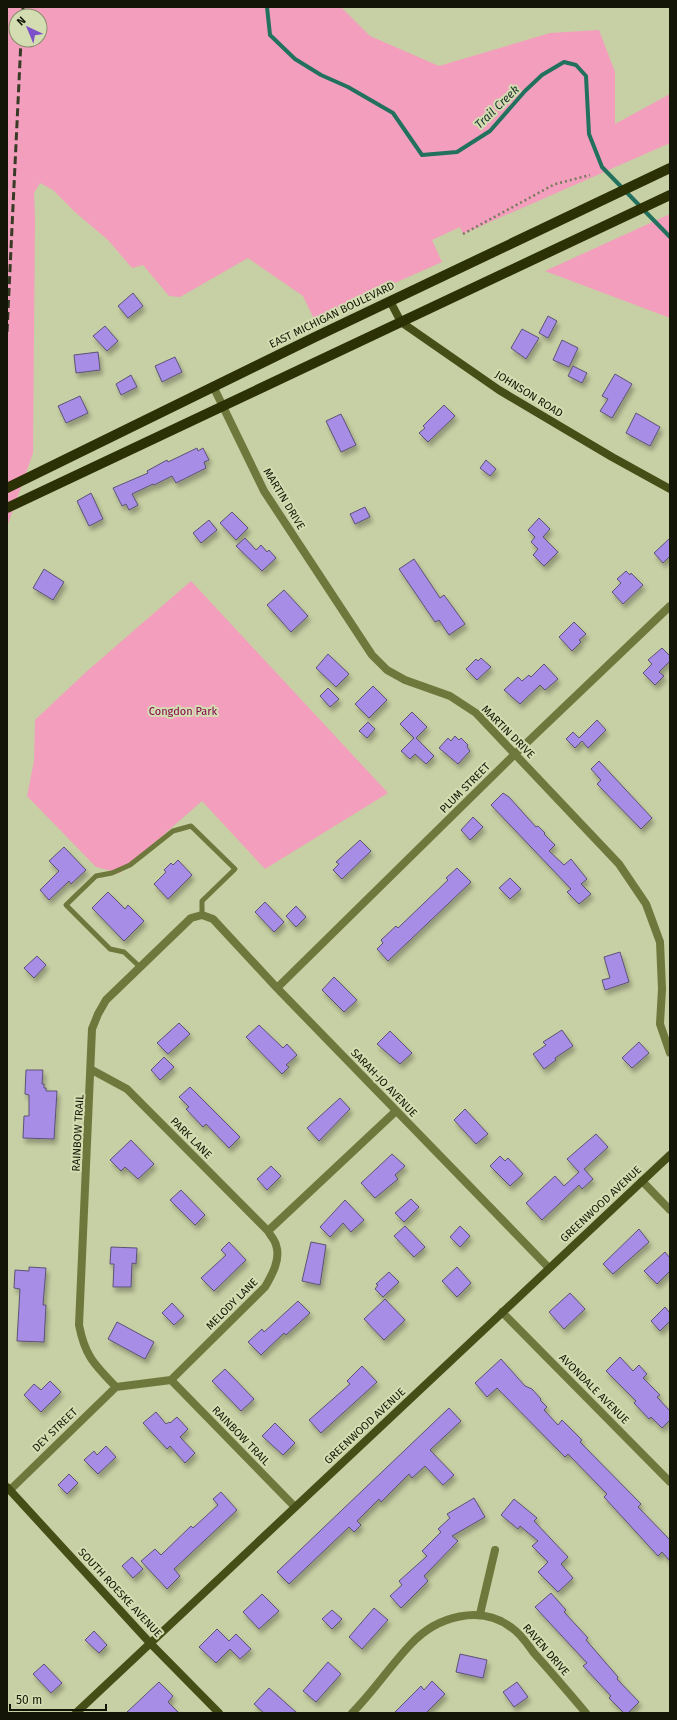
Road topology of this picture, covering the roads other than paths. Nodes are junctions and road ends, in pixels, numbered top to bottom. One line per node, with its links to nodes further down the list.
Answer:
1 (670, 168): 3 (main road, EAST MICHIGAN BOULEVARD)
2 (670, 196): 4 (main road)
3 (390, 301): 4 (street, JOHNSON ROAD); 5 (main road, EAST MICHIGAN BOULEVARD)
4 (401, 322): 6 (main road); 8 (street, JOHNSON ROAD)
5 (213, 386): 6 (street, MARTIN DRIVE); 7 (main road, EAST MICHIGAN BOULEVARD)
6 (222, 406): 9 (main road); 11 (street, MARTIN DRIVE)
7 (7, 488)
8 (670, 489)
9 (7, 508)
10 (670, 606): 11 (street, PLUM STREET)
11 (515, 754): 14 (street, PLUM STREET); 15 (street, MARTIN DRIVE)
12 (202, 915): 13 (street, RAINBOW TRAIL); 13 (lane); 14 (street, SARAH-JO AVENUE)
13 (140, 967): 16 (street, RAINBOW TRAIL)
14 (277, 988): 17 (street, SARAH-JO AVENUE)
15 (670, 1053)
16 (92, 1070): 21 (street, PARK LANE); 25 (street, RAINBOW TRAIL)
17 (396, 1111): 21 (street); 22 (street, SARAH-JO AVENUE)
18 (670, 1155): 19 (street, GREENWOOD AVENUE)
19 (642, 1181): 20 (street); 22 (street, GREENWOOD AVENUE)
20 (670, 1210)
21 (268, 1231): 24 (street, MELODY LANE)
22 (549, 1268): 23 (street, GREENWOOD AVENUE)
23 (502, 1312): 26 (street, AVONDALE AVENUE); 28 (street, GREENWOOD AVENUE)
24 (171, 1380): 25 (street); 28 (street, RAINBOW TRAIL)
25 (116, 1386): 27 (street, DEY STREET)
26 (670, 1482)
27 (8, 1488): 31 (street, SOUTH ROESKE AVENUE)
28 (295, 1507): 31 (street, GREENWOOD AVENUE)
29 (495, 1550): 30 (street)
30 (480, 1614): 34 (street); 35 (street, RAVEN DRIVE)
31 (150, 1643): 32 (street, GREENWOOD AVENUE); 33 (street, SOUTH ROESKE AVENUE)
32 (76, 1713)
33 (219, 1713)
34 (352, 1713)
35 (586, 1713)

